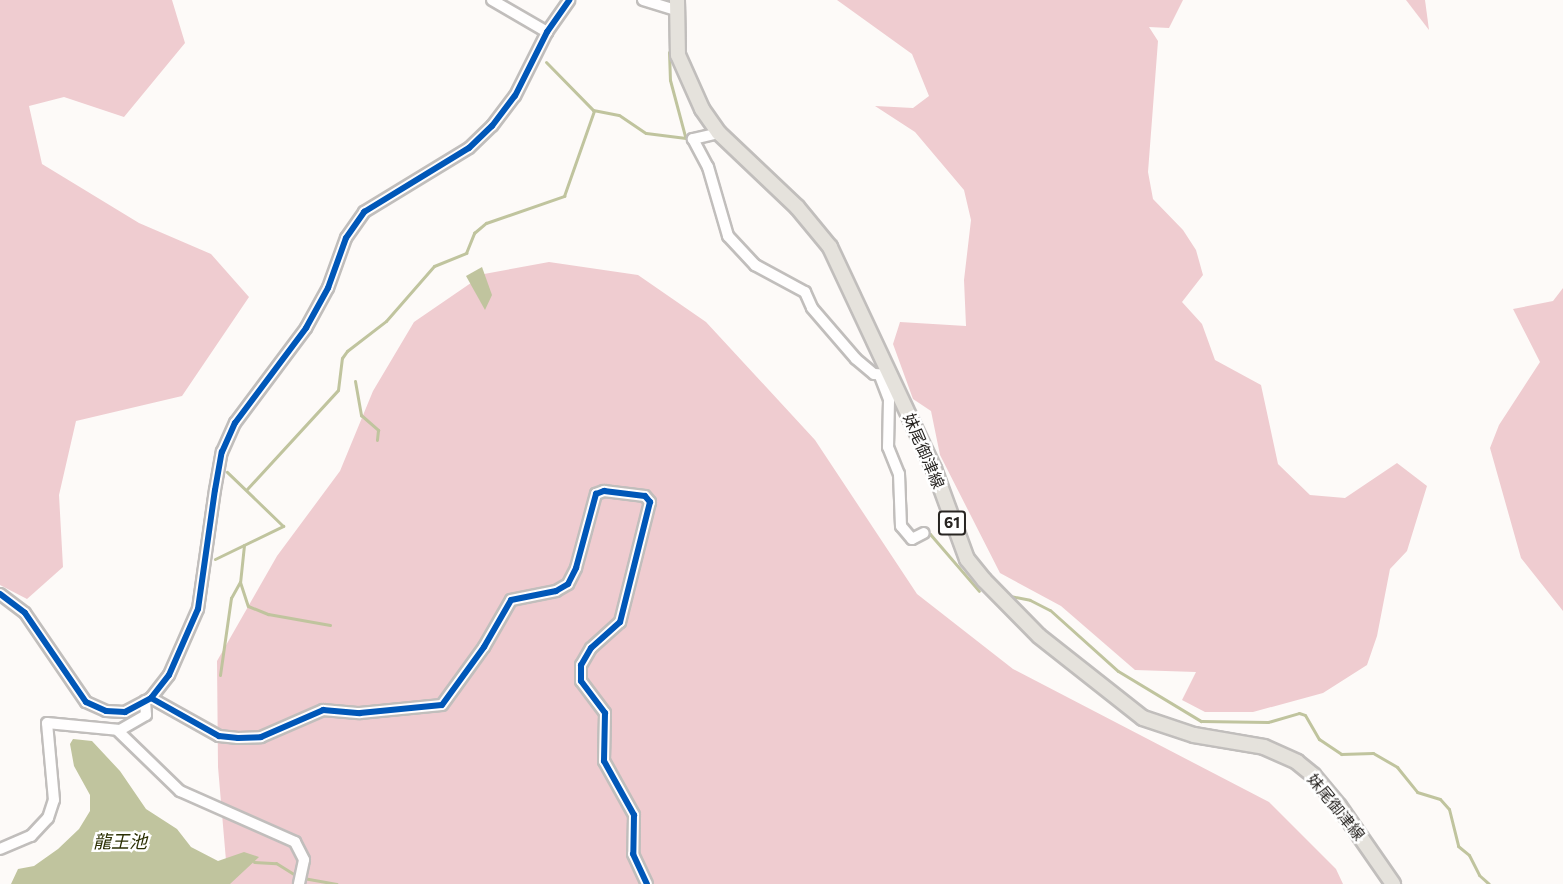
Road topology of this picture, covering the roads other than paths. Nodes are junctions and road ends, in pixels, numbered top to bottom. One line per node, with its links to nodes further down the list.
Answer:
1 (492, 0): 5 (street)
2 (569, 0): 5 (street)
3 (643, 0): 4 (street)
4 (676, 5): 6 (main road, 妹尾御津線 / 61)
5 (547, 32): 10 (street)
6 (719, 133): 7 (main road, 妹尾御津線 / 61); 7 (street)
7 (886, 376): 8 (street); 15 (main road, 妹尾御津線 / 61)
8 (924, 533)
9 (0, 594): 10 (street)
10 (148, 699): 11 (street); 14 (street)
11 (117, 730): 12 (street); 13 (street)
12 (0, 849)
13 (299, 884)
14 (646, 884)
15 (1394, 884)

